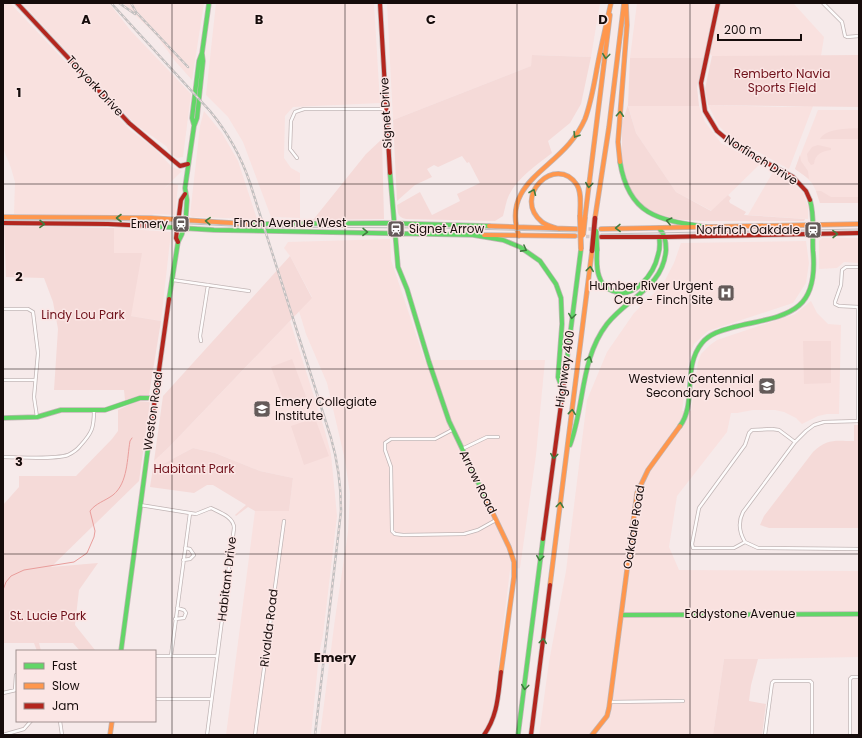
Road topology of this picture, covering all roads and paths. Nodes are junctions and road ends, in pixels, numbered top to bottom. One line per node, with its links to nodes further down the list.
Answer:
1 (17, 3): 11 (main road, Toryork Drive)
2 (209, 3): 11 (main road, Weston Road)
3 (380, 3): 9 (main road, Signet Drive)
4 (611, 3): 13 (main road, Highway 400, one-way to 13); 22 (main road, one-way to 22)
5 (625, 3): 15 (main road, Highway 400); 23 (main road, one-way to 5)
6 (718, 3): 21 (main road, Norfinch Drive)
7 (822, 3): 8 (street)
8 (859, 36)
9 (386, 109): 10 (street); 19 (main road, Signet Drive)
10 (297, 158)
11 (187, 164): 12 (main road, Weston Road)
12 (185, 194): 16 (main road, Weston Road); 17 (main road, Weston Road)
13 (583, 216): 27 (main road, one-way to 13); 49 (main road, Highway 400, one-way to 49, bridge)
14 (3, 217): 16 (main road, Finch Avenue West, one-way to 14)
15 (595, 218): 37 (main road, bridge); 59 (main road, Highway 400, one-way to 15, bridge)
16 (179, 220): 17 (main road, Finch Avenue West); 24 (main road, Weston Road)
17 (185, 220): 19 (main road, Finch Avenue West, one-way to 17); 25 (main road, Weston Road)
18 (3, 223): 24 (main road, Finch Avenue West, one-way to 24)
19 (394, 223): 22 (main road, Finch Avenue West); 30 (main road, Signet Drive)
20 (859, 224): 21 (main road)
21 (813, 225): 23 (main road); 31 (main road, Norfinch Drive)
22 (517, 227): 27 (main road, Finch Avenue West); 34 (main road)
23 (707, 227): 26 (main road)
24 (178, 228): 25 (main road, Finch Avenue West); 39 (main road, Weston Road)
25 (183, 228): 30 (main road, Finch Avenue West, one-way to 30); 39 (main road, Weston Road)
26 (658, 228): 29 (main road, one-way to 29); 38 (main road)
27 (559, 229): 28 (main road, Finch Avenue West)
28 (577, 229)
29 (602, 229)
30 (395, 233): 33 (main road, Finch Avenue West); 55 (main road, Arrow Road)
31 (813, 234): 32 (main road, one-way to 32); 38 (main road); 71 (main road, Oakdale Road)
32 (859, 234)
33 (473, 235): 34 (main road, Finch Avenue West); 49 (main road, one-way to 49)
34 (519, 236): 35 (main road, Finch Avenue West)
35 (575, 236)
36 (601, 237): 37 (main road)
37 (659, 237): 38 (main road)
38 (666, 237): 59 (main road, one-way to 38)
39 (178, 242): 41 (main road, Weston Road)
40 (859, 267): 44 (street)
41 (173, 280): 42 (street); 50 (main road, Weston Road)
42 (208, 285): 43 (street); 46 (street)
43 (249, 291)
44 (859, 306): 54 (street)
45 (3, 309): 48 (street)
46 (201, 341)
47 (3, 380): 48 (street)
48 (34, 380): 52 (street)
49 (562, 390): 94 (main road, Highway 400, one-way to 94)
50 (155, 398): 51 (main road); 61 (main road, Weston Road)
51 (94, 410): 52 (main road); 60 (street)
52 (37, 417): 53 (main road)
53 (3, 418)
54 (859, 421): 57 (street)
55 (452, 430): 58 (main road, Arrow Road); 63 (street)
56 (498, 436): 58 (street)
57 (795, 442): 65 (street); 65 (street)
58 (462, 449): 63 (main road, Arrow Road)
59 (567, 450): 95 (main road, Highway 400, one-way to 59)
60 (3, 457)
61 (140, 505): 62 (street, Habitant Drive); 73 (main road, Weston Road)
62 (190, 513): 66 (street); 76 (street, Habitant Drive)
63 (497, 520): 93 (main road, Arrow Road)
64 (284, 521): 92 (street, Rivalda Road)
65 (745, 542): 67 (street)
66 (185, 548): 68 (street); 68 (street)
67 (859, 549)
68 (183, 560): 69 (street)
69 (177, 608): 72 (street); 72 (street)
70 (859, 614): 71 (main road, Eddystone Avenue)
71 (622, 615): 84 (main road, Oakdale Road)
72 (176, 619): 75 (street)
73 (121, 650)
74 (156, 656): 75 (street)
75 (171, 656): 76 (street)
76 (217, 656): 82 (street, Habitant Drive)
77 (16, 675): 79 (street)
78 (859, 677): 99 (street)
79 (16, 690): 80 (street)
80 (3, 693)
81 (156, 699): 82 (street)
82 (212, 699): 91 (street, Habitant Drive)
83 (683, 701): 84 (street)
84 (610, 702): 96 (main road, Oakdale Road)
85 (30, 722): 88 (street)
86 (60, 722): 89 (street)
87 (112, 722): 90 (main road)
88 (3, 735)
89 (62, 735)
90 (110, 735)
91 (207, 735)
92 (255, 735)
93 (484, 735)
94 (518, 735)
95 (531, 735)
96 (592, 735)
97 (765, 735): 98 (street)
98 (812, 735)
99 (850, 735)

